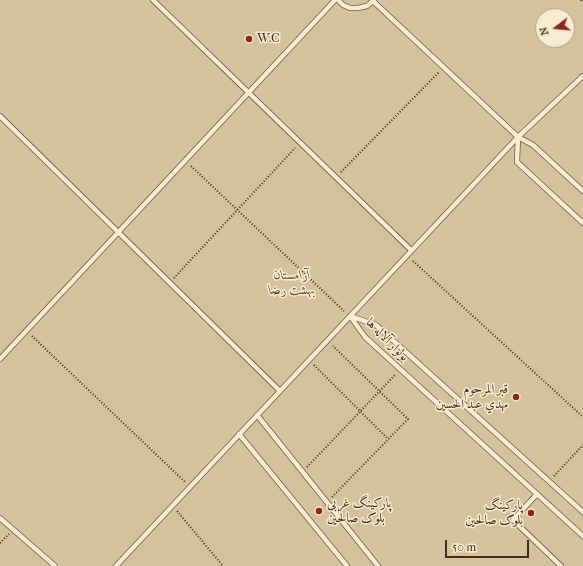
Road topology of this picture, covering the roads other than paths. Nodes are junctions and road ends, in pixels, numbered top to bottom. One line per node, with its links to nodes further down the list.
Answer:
1 (152, 0): 5 (lane)
2 (337, 0): 3 (lane); 5 (lane)
3 (374, 1): 7 (lane)
4 (583, 76): 7 (lane)
5 (249, 93): 10 (lane); 11 (lane)
6 (0, 116): 10 (lane)
7 (518, 137): 8 (lane); 9 (lane); 11 (lane)
8 (583, 191)
9 (583, 223)
10 (118, 232): 13 (lane); 14 (lane)
11 (412, 250): 12 (lane)
12 (350, 316): 14 (lane); 17 (lane, بولوار آلاله ها); 18 (lane, بولوار آلاله ها)
13 (0, 359)
14 (280, 391): 15 (lane)
15 (257, 415): 16 (lane); 21 (lane)
16 (239, 434): 23 (lane); 24 (lane)
17 (537, 494): 20 (lane, بولوار آلاله ها); 25 (lane)
18 (583, 512)
19 (0, 518): 22 (lane)
20 (583, 536)
21 (376, 565)
22 (54, 566)
23 (116, 566)
24 (347, 566)
25 (561, 566)

